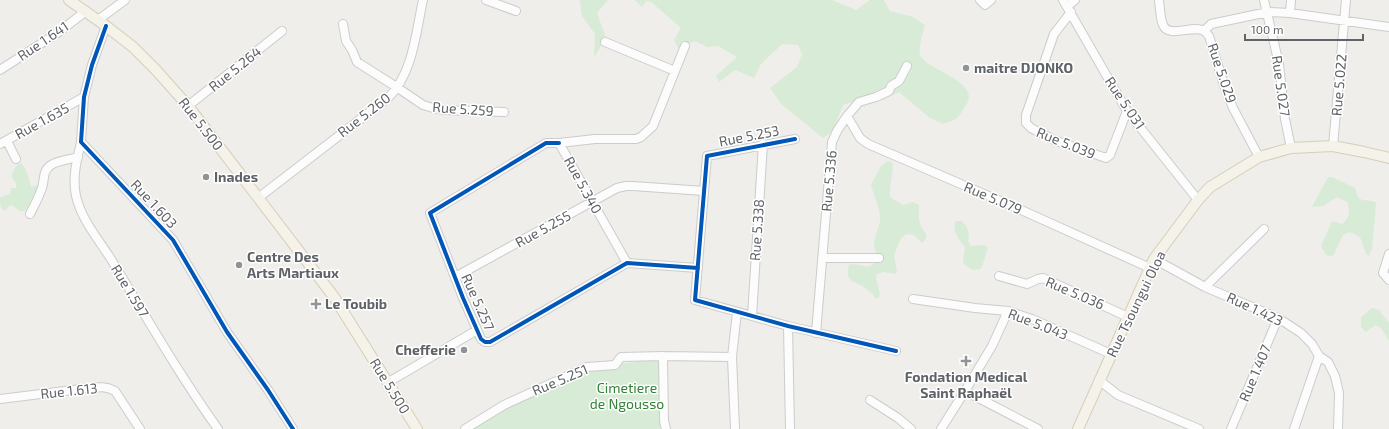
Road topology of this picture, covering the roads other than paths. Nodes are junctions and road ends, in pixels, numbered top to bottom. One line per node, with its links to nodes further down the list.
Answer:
1 (69, 0): 13 (main road, Rue 5.500)
2 (125, 0): 18 (street)
3 (423, 0): 28 (street, Rue 5.260)
4 (486, 0): 14 (street)
5 (980, 0): 6 (street)
6 (991, 0)
7 (1075, 0): 12 (street)
8 (1159, 0): 22 (street, Rue 5.029)
9 (1264, 0): 15 (street, Rue 5.027)
10 (1291, 0): 16 (street)
11 (1346, 0): 17 (street, Rue 5.022)
12 (1067, 6): 31 (street, Rue 5.031); 31 (street, Rue 5.039)
13 (86, 11): 18 (main road, Rue 5.500); 26 (street, Rue 1.641)
14 (516, 11)
15 (1268, 12): 16 (street); 22 (street); 40 (street, Rue 5.027)
16 (1290, 13): 17 (street)
17 (1344, 21): 20 (street); 39 (street, Rue 5.022)
18 (102, 23): 29 (street); 30 (main road, Rue 5.500)
19 (343, 24): 28 (street, Rue 5.259)
20 (1389, 27)
21 (282, 31): 30 (street, Rue 5.264)
22 (1204, 31): 42 (street, Rue 5.029)
23 (605, 42): 27 (street)
24 (685, 46): 27 (street, Rue 5.340)
25 (907, 66): 33 (street, Rue 5.336)
26 (0, 70)
27 (675, 71): 37 (street, Rue 5.340)
28 (398, 88): 32 (street, Rue 5.259); 46 (street, Rue 5.260)
29 (84, 97): 35 (street, Rue 1.635); 36 (street)
30 (188, 106): 46 (main road, Rue 5.500)
31 (1127, 111): 47 (street, Rue 5.031)
32 (504, 112)
33 (847, 116): 52 (street, Rue 5.336); 55 (street, Rue 5.079)
34 (795, 139): 38 (street, Rue 5.253)
35 (4, 142): 44 (street)
36 (81, 142): 41 (street, Rue 1.597); 82 (street, Rue 1.603)
37 (560, 143): 48 (street, Rue 5.340); 58 (street, Rue 5.257)
38 (763, 144): 45 (street, Rue 5.253); 64 (street, Rue 5.338)
39 (1333, 146): 40 (main road, Rue Tsoungui Oloa); 43 (main road, Rue Tsoungui Oloa)
40 (1291, 148): 42 (main road, Rue Tsoungui Oloa)
41 (78, 157): 49 (street); 81 (street, Rue 1.597)
42 (1259, 157): 47 (main road, Rue Tsoungui Oloa)
43 (1389, 158)
44 (16, 159)
45 (704, 191): 48 (street, Rue 5.255); 56 (street)
46 (258, 198): 76 (main road, Rue 5.500)
47 (1198, 200): 55 (main road, Rue Tsoungui Oloa)
48 (592, 201): 54 (street, Rue 5.340); 58 (street, Rue 5.255)
49 (30, 214)
50 (1264, 229): 60 (street)
51 (1389, 254): 59 (street)
52 (823, 258): 53 (street); 69 (street, Rue 5.336)
53 (879, 258)
54 (627, 263): 56 (street); 68 (street, Rue 5.257)
55 (1152, 264): 60 (street, Rue 1.423); 65 (main road, Rue Tsoungui Oloa)
56 (698, 268): 63 (street)
57 (999, 276): 65 (street, Rue 5.036)
58 (455, 277): 68 (street, Rue 5.257)
59 (1389, 280)
60 (1205, 287): 66 (street, Rue 1.423)
61 (913, 299): 62 (street, Rue 5.043)
62 (1008, 311): 71 (street, Rue 5.043); 77 (street)
63 (737, 312): 64 (street); 74 (street)
64 (752, 316): 67 (street)
65 (1128, 317): 71 (main road, Rue Tsoungui Oloa)
66 (1278, 318): 73 (street, Rue 1.423); 93 (street, Rue 1.407)
67 (788, 326): 69 (street); 87 (street)
68 (477, 330): 76 (street)
69 (816, 332): 70 (street)
70 (896, 351)
71 (1111, 354): 75 (main road, Rue Tsoungui Oloa)
72 (663, 356): 74 (street, Rue 5.251); 84 (street, Rue 5.251); 85 (street)
73 (1319, 356): 94 (street); 95 (street, Rue 1.423)
74 (732, 357): 86 (street)
75 (1099, 380): 91 (main road, Rue Tsoungui Oloa); 92 (street)
76 (387, 383): 83 (main road, Rue 5.500)
77 (965, 391): 89 (street); 90 (street)
78 (0, 399): 80 (street, Rue 1.613)
79 (870, 400): 88 (street)
80 (140, 429)
81 (218, 429)
82 (293, 429)
83 (417, 429)
84 (465, 429)
85 (666, 429)
86 (735, 429)
87 (790, 429)
88 (911, 429)
89 (941, 429)
90 (1038, 429)
91 (1078, 429)
92 (1199, 429)
93 (1231, 429)
94 (1294, 429)
95 (1338, 429)

